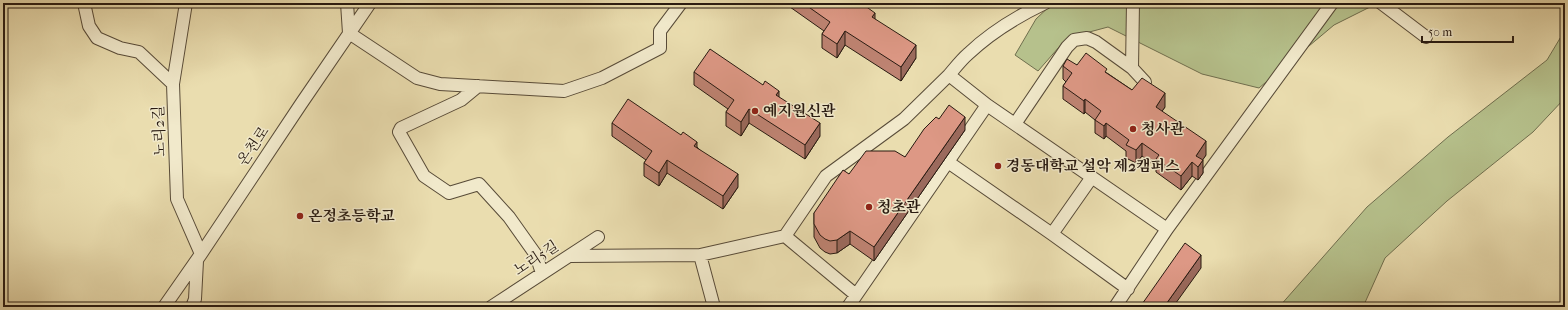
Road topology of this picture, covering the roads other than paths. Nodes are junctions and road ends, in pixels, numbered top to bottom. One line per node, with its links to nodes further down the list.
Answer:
1 (84, 3): 15 (street)
2 (186, 3): 15 (street, 노리2길)
3 (347, 3): 10 (street)
4 (370, 3): 10 (street, 온천로)
5 (681, 3): 16 (street)
6 (1045, 3): 13 (street)
7 (1133, 3): 12 (street)
8 (1332, 3): 21 (street)
9 (1381, 3): 11 (street)
10 (349, 33): 16 (street); 27 (street, 온천로)
11 (1426, 37)
12 (1132, 68): 14 (street); 18 (street)
13 (949, 75): 17 (street); 23 (street)
14 (1145, 82)
15 (174, 84): 27 (street, 노리2길)
16 (478, 86): 28 (street)
17 (987, 104): 18 (street); 19 (street)
18 (1015, 124): 20 (street)
19 (948, 162): 22 (street); 30 (street)
20 (1092, 177): 21 (street); 22 (street)
21 (1167, 230): 29 (street)
22 (1052, 234): 29 (street)
23 (785, 236): 25 (street); 30 (street)
24 (598, 237): 26 (street, 노리5길)
25 (700, 255): 26 (street); 34 (street)
26 (569, 256): 28 (street, 노리5길)
27 (199, 257): 31 (street, 온천로); 32 (street)
28 (542, 273): 33 (street, 노리5길)
29 (1128, 289): 36 (street)
30 (856, 295): 35 (street)
31 (164, 307)
32 (192, 307)
33 (491, 307)
34 (714, 307)
35 (848, 307)
36 (1115, 307)

